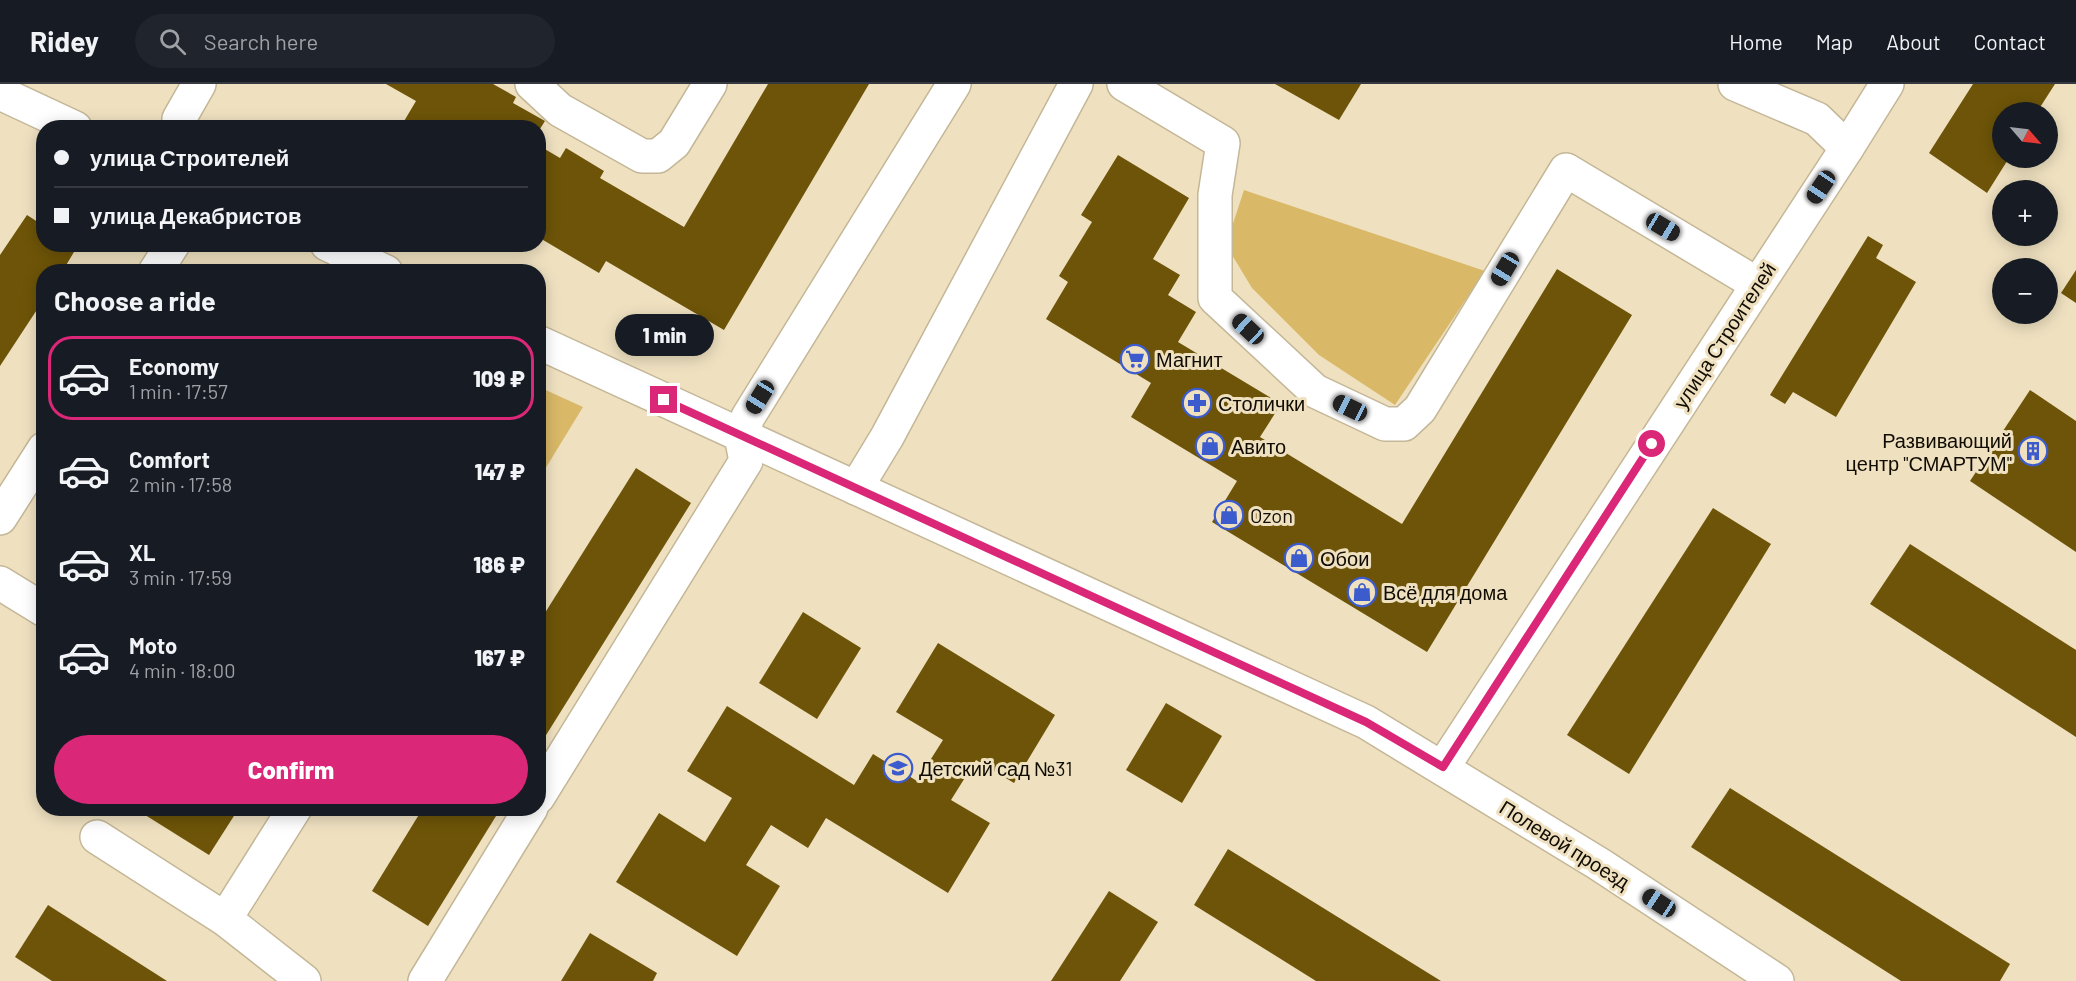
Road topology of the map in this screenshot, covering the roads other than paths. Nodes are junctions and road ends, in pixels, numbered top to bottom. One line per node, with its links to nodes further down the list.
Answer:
1 (199, 84): 11 (street)
2 (532, 84): 3 (street)
3 (710, 84)
4 (954, 84): 17 (street)
5 (1076, 84): 19 (street)
6 (1124, 84): 15 (street)
7 (1735, 84): 12 (street)
8 (1887, 84): 12 (street, улица Строителей)
9 (0, 93): 10 (street)
10 (58, 120)
11 (179, 120)
12 (1847, 148): 15 (street, улица Строителей)
13 (344, 252): 14 (street)
14 (369, 264)
15 (1757, 284): 23 (street, улица Строителей)
16 (546, 346): 17 (street, Полевой проезд)
17 (741, 436): 19 (street, Полевой проезд); 24 (street)
18 (36, 462): 20 (street)
19 (856, 488): 23 (street, Полевой проезд)
20 (0, 518)
21 (0, 583): 22 (street)
22 (36, 605)
23 (1443, 767): 31 (street, Полевой проезд)
24 (546, 784)
25 (290, 816): 28 (street)
26 (526, 816): 30 (street)
27 (97, 837): 28 (street)
28 (225, 919): 29 (street)
29 (304, 981)
30 (425, 981)
31 (1778, 981)

